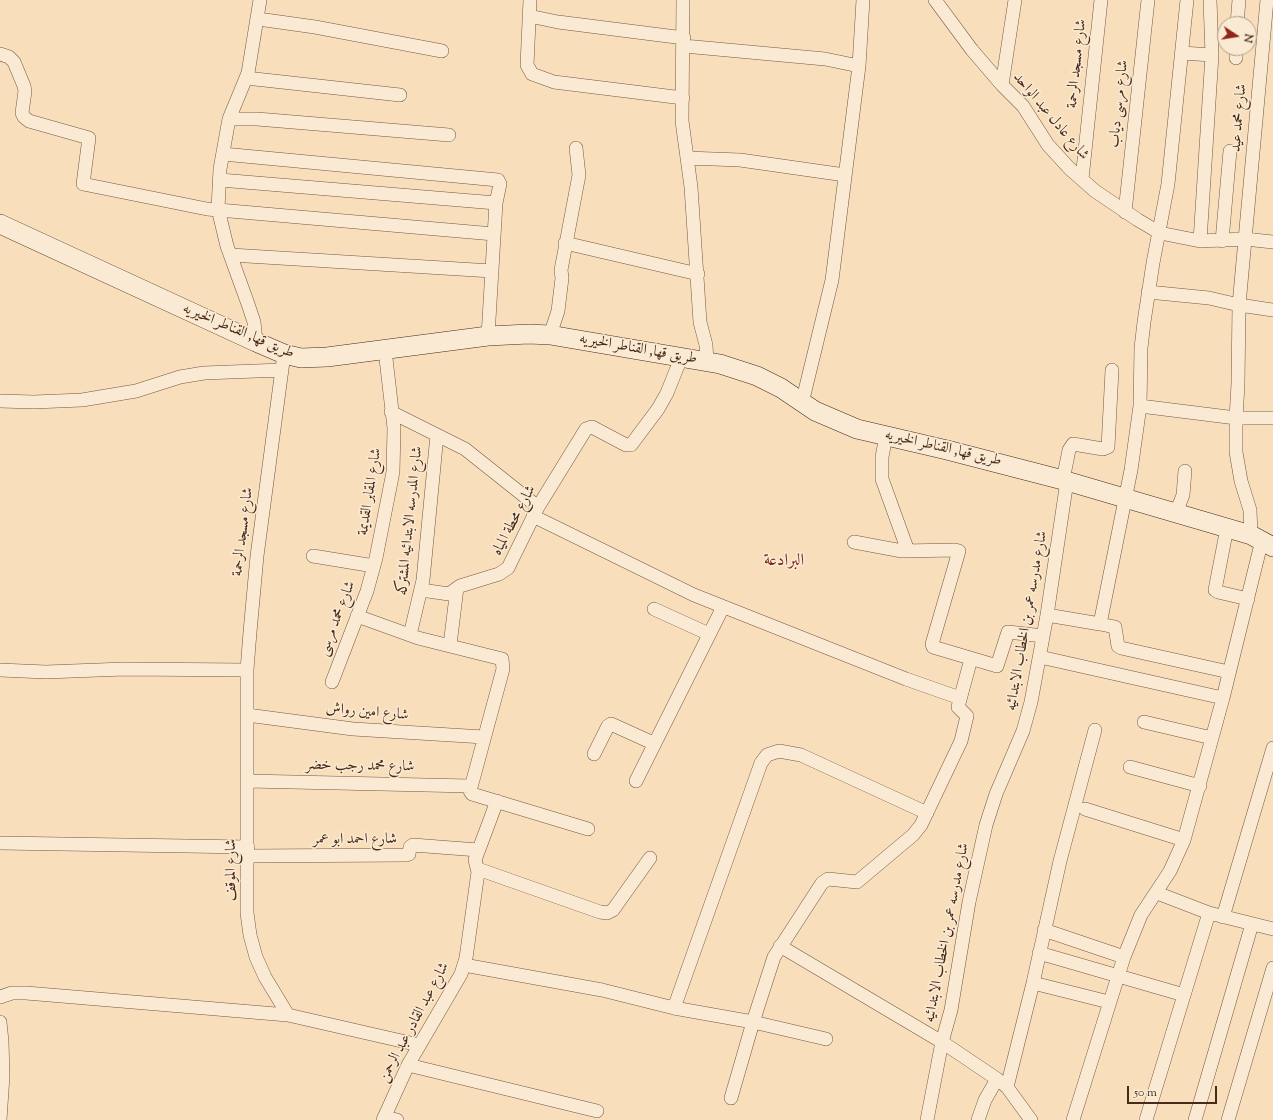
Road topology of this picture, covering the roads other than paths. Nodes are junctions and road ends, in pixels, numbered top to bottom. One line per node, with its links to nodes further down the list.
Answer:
1 (260, 0): 15 (street)
2 (530, 0): 13 (street)
3 (683, 0): 16 (street)
4 (863, 0): 21 (street)
5 (935, 0): 23 (street, شارع عادل عبد الواحد)
6 (1015, 0): 23 (street)
7 (1101, 0): 33 (street, شارع مسجد الرحمة)
8 (1148, 0): 37 (street, شارع مرسى دياب)
9 (1187, 0): 18 (street)
10 (1210, 0): 20 (street)
11 (1239, 0): 14 (street)
12 (1267, 0): 41 (street, شارع محمد عيد)
13 (528, 16): 16 (street); 25 (street)
14 (1238, 16)
15 (258, 19): 17 (street); 22 (street)
16 (684, 42): 21 (street); 25 (street)
17 (442, 51)
18 (1182, 53): 20 (street); 39 (street)
19 (0, 54): 36 (street)
20 (1212, 55): 42 (street)
21 (859, 66): 32 (street)
22 (246, 78): 24 (street); 26 (street)
23 (1002, 84): 33 (street, شارع عادل عبد الواحد)
24 (400, 95)
25 (683, 98): 31 (street)
26 (229, 120): 27 (street); 30 (street)
27 (449, 135)
28 (576, 148): 45 (street)
29 (1230, 151): 43 (street)
30 (223, 154): 34 (street); 35 (street)
31 (687, 158): 32 (street); 48 (street)
32 (845, 176): 61 (street)
33 (1082, 179): 37 (street, شارع عادل عبد الواحد)
34 (220, 180): 35 (street); 36 (street)
35 (496, 203): 40 (street)
36 (218, 209): 40 (street); 46 (street)
37 (1125, 212): 39 (street, شارع عادل عبد الواحد)
38 (0, 224): 54 (street, طريق قها, القناطر الخيريه)
39 (1160, 232): 42 (street, شارع عادل عبد الواحد); 49 (street)
40 (494, 234): 47 (street)
41 (1245, 239): 43 (street, شارع عادل عبد الواحد); 44 (street, شارع عادل عبد الواحد); 50 (street, شارع محمد عيد)
42 (1200, 241): 43 (street, شارع عادل عبد الواحد)
43 (1222, 241)
44 (1273, 242)
45 (566, 244): 48 (street); 52 (street)
46 (231, 255): 47 (street); 54 (street)
47 (492, 271): 53 (street)
48 (698, 274): 58 (street)
49 (1148, 292): 50 (street); 62 (street)
50 (1239, 306): 51 (street); 64 (street, شارع محمد عيد)
51 (1273, 310)
52 (550, 335): 53 (street, طريق قها, القناطر الخيريه); 56 (street, طريق قها, القناطر الخيريه)
53 (488, 336): 55 (street, طريق قها, القناطر الخيريه)
54 (256, 342): 57 (street, طريق قها, القناطر الخيريه)
55 (385, 350): 57 (street, طريق قها, القناطر الخيريه); 63 (street, شارع المقابر القديمة)
56 (681, 358): 58 (street, طريق قها, القناطر الخيريه); 71 (street, شارع محطة المياه)
57 (283, 362): 60 (street); 94 (street, شارع مسجد الرحمة)
58 (706, 362): 61 (street, طريق قها, القناطر الخيريه)
59 (1112, 370): 69 (street, شارع مدرسه عمر بن الخطاب الابتدائيه)
60 (0, 401)
61 (802, 403): 67 (street, طريق قها, القناطر الخيريه)
62 (1140, 406): 64 (street); 70 (street)
63 (391, 412): 66 (street); 78 (street, شارع المقابر القديمة)
64 (1236, 418): 65 (street); 74 (street, شارع محمد عيد)
65 (1273, 418)
66 (437, 435): 71 (street); 80 (street, شارع المدرسه الابتدائيه المشتركه)
67 (886, 436): 69 (street, طريق قها, القناطر الخيريه); 76 (street)
68 (1185, 471): 72 (street)
69 (1065, 480): 70 (street, طريق قها, القناطر الخيريه); 84 (street, شارع مدرسه عمر بن الخطاب الابتدائيه)
70 (1125, 498): 72 (street, طريق قها, القناطر الخيريه); 86 (street)
71 (536, 511): 79 (street, شارع محطة المياه); 82 (street)
72 (1176, 513): 73 (street, طريق قها, القناطر الخيريه)
73 (1227, 528): 74 (street, طريق قها, القناطر الخيريه); 81 (street)
74 (1262, 541): 81 (street, شارع محمد عيد)
75 (854, 542): 76 (street)
76 (908, 551): 92 (street)
77 (313, 556): 78 (street)
78 (374, 566): 85 (street, شارع محمد مرسى)
79 (457, 588): 80 (street, شارع محطة المياه); 90 (street)
80 (421, 590): 88 (street, شارع المدرسه الابتدائيه المشتركه)
81 (1248, 599): 95 (street, شارع محمد عيد)
82 (723, 607): 87 (street); 97 (street)
83 (654, 609): 87 (street)
84 (1047, 615): 86 (street); 89 (street, شارع مدرسه عمر بن الخطاب الابتدائيه)
85 (357, 616): 88 (street); 96 (street, شارع محمد مرسى)
86 (1100, 624): 95 (street)
87 (709, 634): 104 (street)
88 (410, 635): 90 (street)
89 (1044, 636): 91 (street, شارع مدرسه عمر بن الخطاب الابتدائيه); 92 (street)
90 (450, 645): 102 (street)
91 (1040, 657): 98 (street); 144 (street, شارع مدرسه عمر بن الخطاب الابتدائيه)
92 (971, 659): 97 (street)
93 (0, 670): 94 (street)
94 (247, 670): 99 (street, شارع مسجد الرحمة)
95 (1229, 672): 98 (street, شارع محمد عيد)
96 (332, 682)
97 (960, 698): 115 (street)
98 (1223, 698): 103 (street, شارع محمد عيد)
99 (248, 715): 102 (street, شارع امين رواش); 108 (street, شارع الموقف)
100 (1144, 722): 103 (street)
101 (1095, 730): 128 (street)
102 (484, 737): 110 (street)
103 (1212, 738): 111 (street, شارع محمد عيد)
104 (653, 742): 106 (street); 109 (street)
105 (1273, 748): 112 (street)
106 (594, 754)
107 (1130, 767): 111 (street)
108 (248, 781): 110 (street, شارع محمد رجب خضر); 120 (street, شارع الموقف)
109 (636, 781)
110 (470, 786): 113 (street)
111 (1200, 786): 117 (street, شارع محمد عيد)
112 (1267, 790): 125 (street)
113 (497, 801): 116 (street); 119 (street, شارع عبد القادر عبد الرحمن)
114 (1085, 809): 117 (street)
115 (927, 813): 129 (street); 139 (street)
116 (588, 829)
117 (1184, 840): 123 (street, شارع محمد عيد)
118 (0, 842): 120 (street)
119 (478, 850): 120 (street, شارع احمد ابو عمر); 122 (street, شارع عبد القادر عبد الرحمن)
120 (248, 852): 140 (street, شارع الموقف)
121 (650, 858): 122 (street)
122 (478, 869): 132 (street, شارع عبد القادر عبد الرحمن)
123 (1157, 893): 124 (street); 131 (street, شارع محمد عيد)
124 (1209, 913): 125 (street); 136 (street)
125 (1223, 916): 126 (street)
126 (1252, 924): 127 (street); 157 (street)
127 (1273, 929)
128 (1044, 930): 130 (street); 131 (street)
129 (780, 946): 142 (street); 144 (street)
130 (1039, 953): 134 (street); 135 (street)
131 (1124, 957): 134 (street, شارع محمد عيد)
132 (464, 965): 139 (street); 145 (street, شارع عبد القادر عبد الرحمن)
133 (1273, 968): 158 (street)
134 (1118, 977): 136 (street); 138 (street, شارع محمد عيد)
135 (1033, 983): 138 (street); 147 (street)
136 (1184, 996): 156 (street)
137 (0, 997): 140 (street)
138 (1110, 1002): 155 (street, شارع محمد عيد)
139 (674, 1008): 142 (street)
140 (288, 1015): 145 (street)
141 (0, 1022): 151 (street)
142 (753, 1022): 143 (street); 148 (street)
143 (826, 1039)
144 (942, 1042): 147 (street); 152 (street, شارع مدرسه عمر بن الخطاب الابتدائيه)
145 (419, 1045): 146 (street, شارع عبد القادر عبد الرحمن)
146 (408, 1065): 149 (street); 150 (street, شارع عبد القادر عبد الرحمن)
147 (1002, 1083): 153 (street); 154 (street)
148 (731, 1098)
149 (596, 1111)
150 (388, 1119)
151 (0, 1120)
152 (927, 1120)
153 (978, 1120)
154 (1031, 1120)
155 (1073, 1120)
156 (1146, 1120)
157 (1195, 1120)
158 (1228, 1120)

